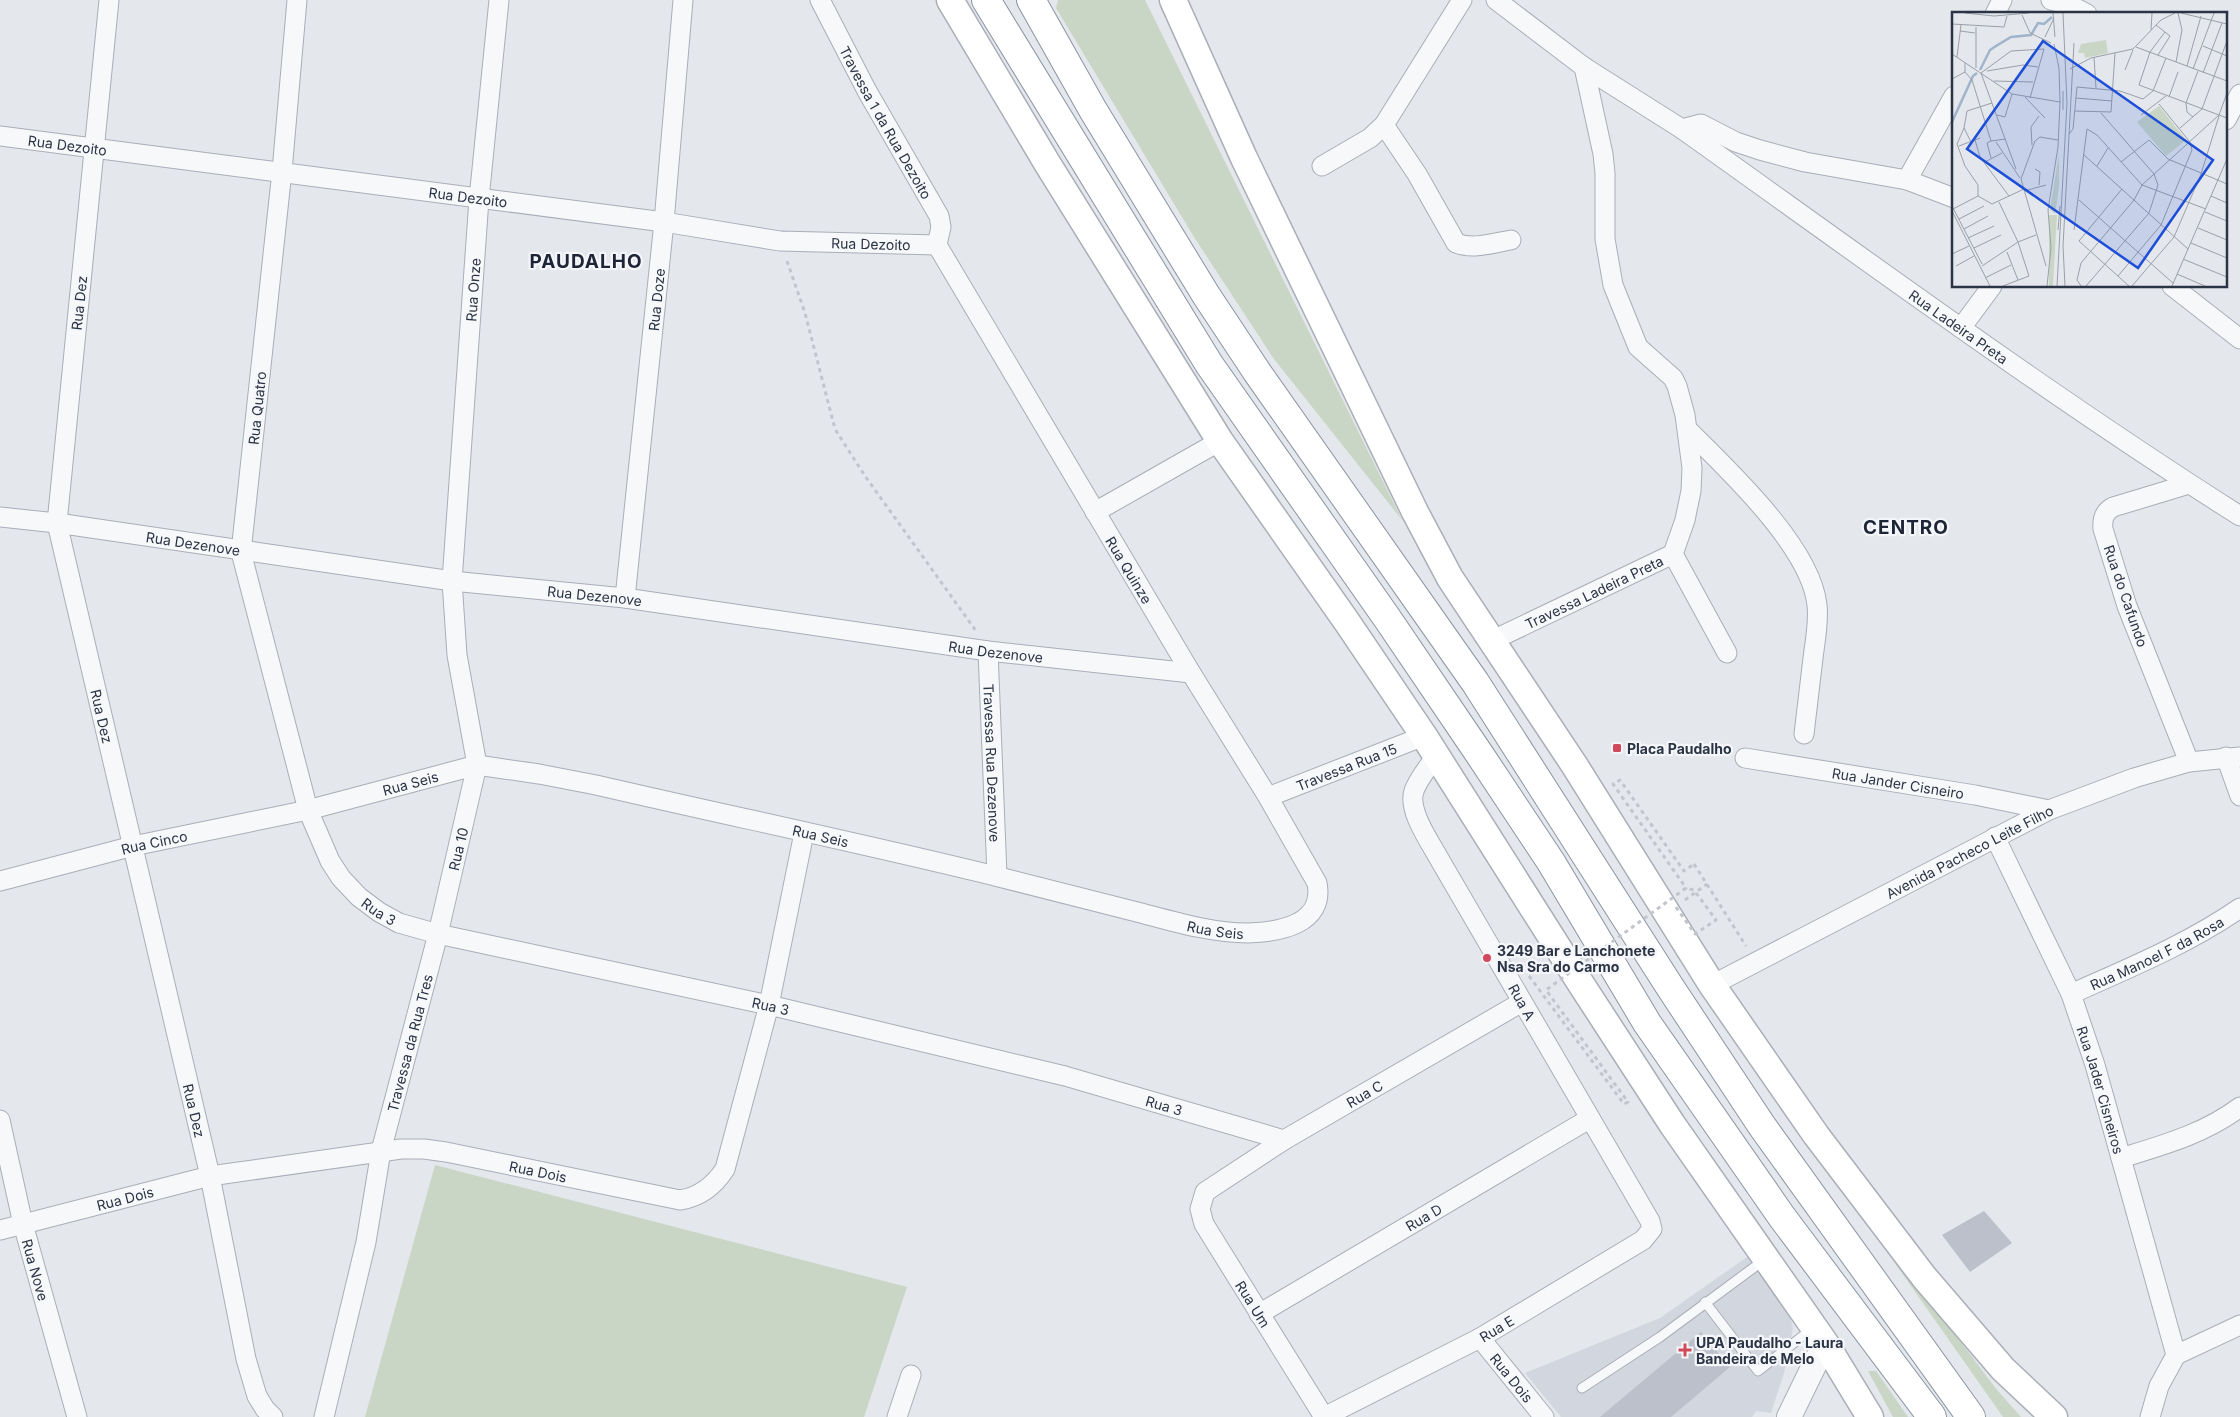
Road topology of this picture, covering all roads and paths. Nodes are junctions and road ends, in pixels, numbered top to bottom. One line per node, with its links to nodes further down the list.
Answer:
1 (109, 0): 23 (street, Rua Dez)
2 (297, 0): 25 (street, Rua Quatro)
3 (499, 0): 28 (street, Rua Onze)
4 (683, 0): 29 (street, Rua Doze)
5 (820, 0): 32 (street, Travessa 1 da Rua Dezoito)
6 (950, 0): 38 (main road)
7 (986, 0): 106 (highway)
8 (1173, 0): 48 (main road)
9 (1462, 0): 20 (street)
10 (1496, 0): 16 (street)
11 (2002, 0): 14 (street)
12 (2051, 0): 15 (street)
13 (1035, 3): 107 (highway)
14 (1997, 12)
15 (2083, 12)
16 (1584, 67): 21 (street, Rua Ladeira Preta); 37 (street, Travessa Ladeira Preta)
17 (2240, 94): 19 (street)
18 (1952, 100): 26 (street)
19 (2228, 116)
20 (1384, 125): 24 (street); 30 (street)
21 (1682, 130): 26 (street); 35 (street, Rua Ladeira Preta)
22 (0, 136): 23 (street, Rua Dezoito)
23 (95, 148): 25 (street, Rua Dezoito); 43 (street, Rua Dez)
24 (1322, 166)
25 (282, 171): 28 (street, Rua Dezoito); 44 (street, Rua Quatro)
26 (1907, 180): 27 (street)
27 (1952, 197)
28 (478, 198): 29 (street, Rua Dezoito); 46 (street, Rua Onze)
29 (664, 222): 31 (street, Rua Dezoito); 47 (street, Rua Doze)
30 (1511, 240)
31 (780, 241): 32 (street, Rua Dezoito); 49 (path)
32 (937, 245): 40 (street, Rua Quinze)
33 (1991, 288): 35 (street)
34 (2175, 288): 36 (street)
35 (1961, 328): 39 (street, Rua Ladeira Preta)
36 (2240, 339)
37 (1688, 430): 45 (street, Travessa Ladeira Preta); 52 (street)
38 (1220, 441): 40 (street); 53 (main road)
39 (2189, 484): 41 (street, Rua Ladeira Preta); 56 (street, Rua do Cafundo)
40 (1095, 512): 51 (street, Rua Quinze)
41 (2240, 516)
42 (0, 517): 43 (street, Rua Dezenove)
43 (58, 523): 44 (street, Rua Dezenove); 64 (street, Rua Dez)
44 (241, 552): 46 (street, Rua Dezenove); 60 (street, Rua Quatro)
45 (1673, 554): 48 (street, Travessa Ladeira Preta); 50 (street)
46 (452, 582): 47 (street, Rua Dezenove); 57 (street)
47 (625, 598): 49 (street, Rua Dezenove)
48 (1490, 641): 74 (main road)
49 (988, 651): 51 (street, Rua Dezenove); 65 (street, Travessa Rua Dezenove)
50 (1727, 653)
51 (1191, 673): 59 (street, Rua Quinze)
52 (1804, 734)
53 (1430, 745): 59 (street, Travessa Rua 15); 76 (street, Rua A); 89 (main road)
54 (2233, 757): 56 (street, Avenida Pacheco Leite Filho); 58 (street)
55 (1745, 758): 61 (street, Rua Jander Cisneiro)
56 (2189, 762): 61 (street, Avenida Pacheco Leite Filho)
57 (477, 764): 60 (street, Rua Seis); 62 (street, Rua Seis); 71 (street, Rua 10)
58 (2240, 796)
59 (1268, 797): 69 (street, Rua Quinze)
60 (308, 810): 64 (street, Rua Cinco); 71 (street, Rua 3)
61 (2049, 810): 63 (street, Avenida Pacheco Leite Filho)
62 (804, 832): 65 (street, Rua Seis); 77 (street, Rua Dois)
63 (1995, 837): 72 (street, Avenida Pacheco Leite Filho); 75 (street, Rua Jader Cisneiros)
64 (133, 846): 66 (street, Rua Cinco); 84 (street, Rua Dez)
65 (997, 876): 69 (street, Rua Seis)
66 (0, 881)
67 (1707, 884): 68 (path, bridge); 68 (path, bridge); 72 (path)
68 (1686, 888): 73 (path, bridge)
69 (1319, 895)
70 (2240, 908): 75 (street, Rua Manoel F da Rosa)
71 (438, 934): 77 (street, Rua 3); 82 (street, Travessa da Rua Tres)
72 (1757, 962): 74 (street, Avenida Pacheco Leite Filho)
73 (1529, 976)
74 (1712, 985): 108 (main road)
75 (2071, 994): 83 (street, Rua Jader Cisneiros)
76 (1522, 1002): 79 (street, Rua A); 81 (street, Rua C)
77 (769, 1005): 81 (street, Rua 3); 82 (street, Rua Dois)
78 (2240, 1107): 83 (street)
79 (1589, 1119): 86 (street, Rua A); 91 (street, Rua D)
80 (0, 1120): 87 (street, Rua Nove)
81 (1284, 1140): 85 (street, Rua C)
82 (381, 1151): 84 (street, Rua Dois); 100 (street, Travessa da Rua Tres)
83 (2121, 1158): 95 (street, Rua Jader Cisneiros)
84 (210, 1176): 87 (street, Rua Dois); 99 (street, Rua Dez)
85 (1208, 1188): 91 (street, Rua Um)
86 (1650, 1221): 94 (street, Rua E)
87 (23, 1224): 88 (street, Rua Dois); 98 (street, Rua Nove)
88 (0, 1230)
89 (1766, 1259): 90 (lane); 93 (main road)
90 (1705, 1302): 93 (lane); 97 (lane)
91 (1258, 1314): 102 (street, Rua Um)
92 (2240, 1325): 95 (street)
93 (1820, 1335): 104 (street); 105 (main road)
94 (1480, 1338): 102 (street, Rua E); 103 (street, Rua Dois)
95 (2176, 1355): 109 (street)
96 (911, 1375): 101 (street)
97 (1582, 1388)
98 (77, 1417)
99 (273, 1417)
100 (324, 1417)
101 (897, 1417)
102 (1324, 1417)
103 (1544, 1417)
104 (1789, 1417)
105 (1870, 1417)
106 (1932, 1417)
107 (1971, 1417)
108 (2054, 1417)
109 (2150, 1417)

